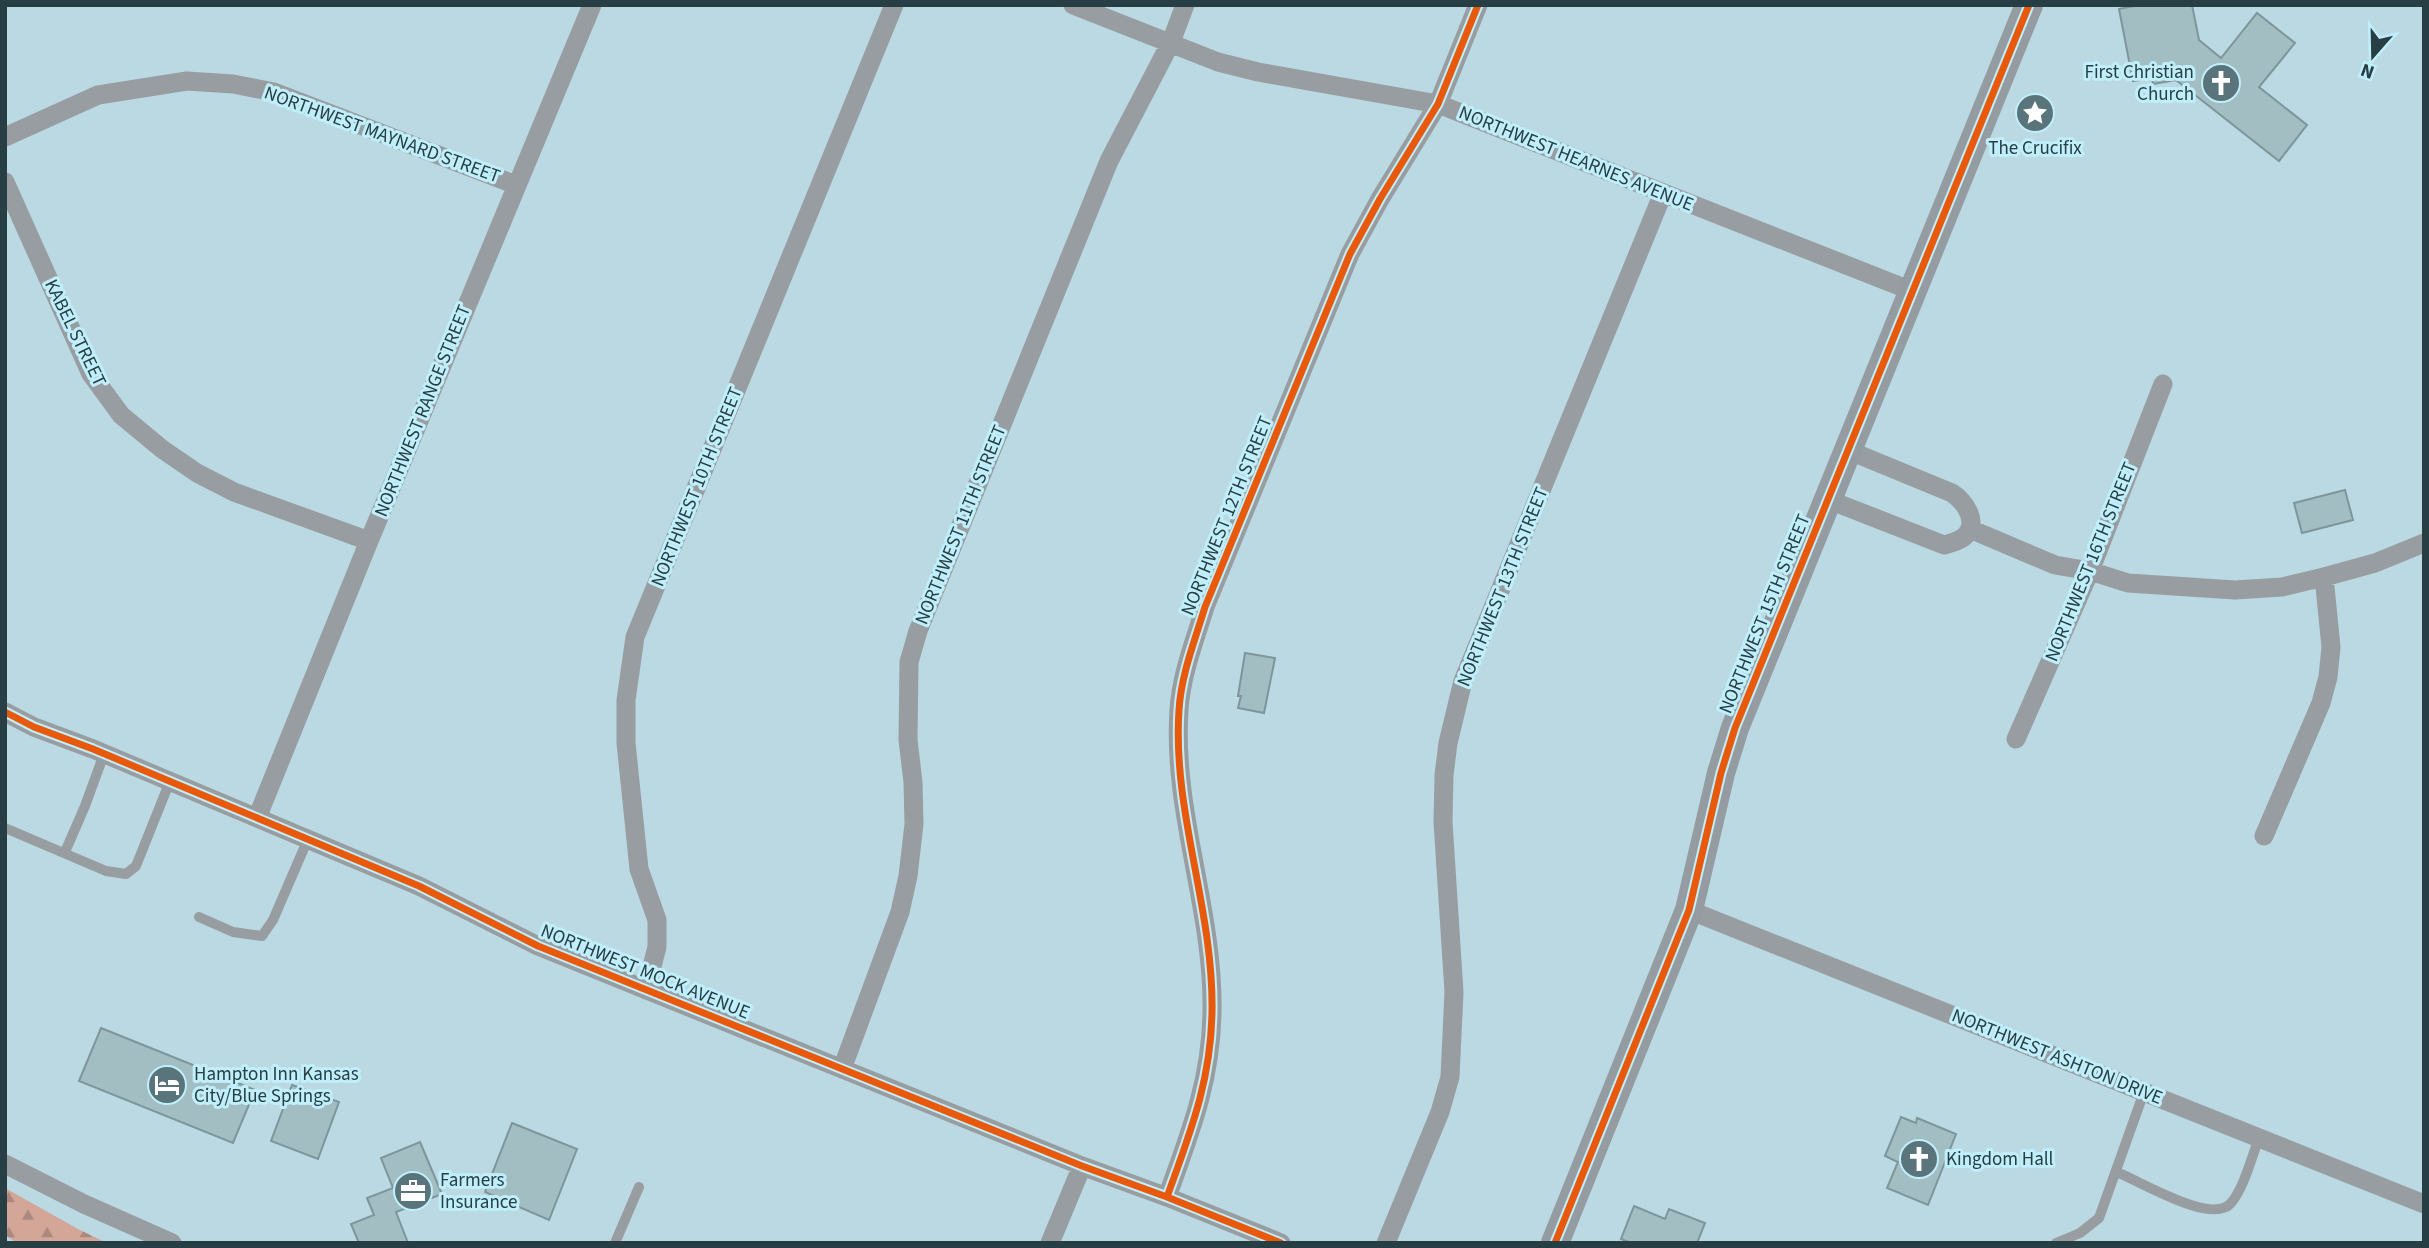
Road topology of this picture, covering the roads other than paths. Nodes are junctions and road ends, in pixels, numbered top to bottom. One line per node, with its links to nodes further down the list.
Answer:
1 (592, 5): 11 (street, NORTHWEST RANGE STREET)
2 (894, 5): 33 (street, NORTHWEST 10TH STREET)
3 (1073, 5): 7 (street, NORTHWEST HEARNES AVENUE)
4 (1185, 5): 7 (street, NORTHWEST 11TH STREET)
5 (1478, 5): 8 (street, NORTHWEST 12TH STREET)
6 (2029, 5): 13 (street, NORTHWEST 15TH STREET)
7 (1171, 42): 8 (street, NORTHWEST HEARNES AVENUE); 34 (street, NORTHWEST 11TH STREET)
8 (1438, 104): 12 (street, NORTHWEST HEARNES AVENUE); 41 (street, NORTHWEST 12TH STREET)
9 (5, 137): 11 (street, NORTHWEST MAYNARD STREET)
10 (5, 182): 18 (street, KABEL STREET)
11 (516, 185): 18 (street, NORTHWEST RANGE STREET)
12 (1663, 193): 13 (street, NORTHWEST HEARNES AVENUE); 47 (street, NORTHWEST 13TH STREET)
13 (1912, 291): 15 (street, NORTHWEST 15TH STREET)
14 (2163, 384): 20 (street, NORTHWEST 16TH STREET)
15 (1850, 452): 16 (street, NORTHWEST 15TH STREET); 17 (street)
16 (1829, 500): 17 (street); 31 (street, NORTHWEST 15TH STREET)
17 (1970, 529): 20 (street)
18 (369, 541): 26 (street, NORTHWEST RANGE STREET)
19 (2424, 542): 21 (street)
20 (2090, 571): 21 (street); 23 (street, NORTHWEST 16TH STREET)
21 (2324, 577): 28 (street)
22 (5, 712): 24 (street, NORTHWEST MOCK AVENUE)
23 (2016, 739)
24 (104, 754): 25 (street, NORTHWEST MOCK AVENUE); 30 (lane)
25 (170, 781): 26 (street, NORTHWEST MOCK AVENUE); 30 (lane)
26 (257, 818): 29 (street, NORTHWEST MOCK AVENUE)
27 (5, 828): 30 (lane)
28 (2264, 836)
29 (308, 839): 32 (lane); 33 (street, NORTHWEST MOCK AVENUE)
30 (65, 852)
31 (1689, 910): 35 (street, NORTHWEST ASHTON DRIVE); 48 (street, NORTHWEST 15TH STREET)
32 (199, 917)
33 (646, 990): 34 (street, NORTHWEST MOCK AVENUE)
34 (842, 1069): 38 (street, NORTHWEST MOCK AVENUE)
35 (2144, 1092): 36 (street, NORTHWEST ASHTON DRIVE); 39 (lane)
36 (2259, 1138): 39 (lane); 42 (street, NORTHWEST ASHTON DRIVE)
37 (5, 1164): 43 (street)
38 (1082, 1166): 41 (street, NORTHWEST MOCK AVENUE); 45 (street)
39 (2116, 1172): 49 (lane)
40 (639, 1187): 44 (lane)
41 (1167, 1197): 46 (street, NORTHWEST MOCK AVENUE)
42 (2424, 1204)
43 (172, 1243)
44 (615, 1243)
45 (1050, 1243)
46 (1281, 1243)
47 (1386, 1243)
48 (1555, 1243)
49 (2056, 1243)

